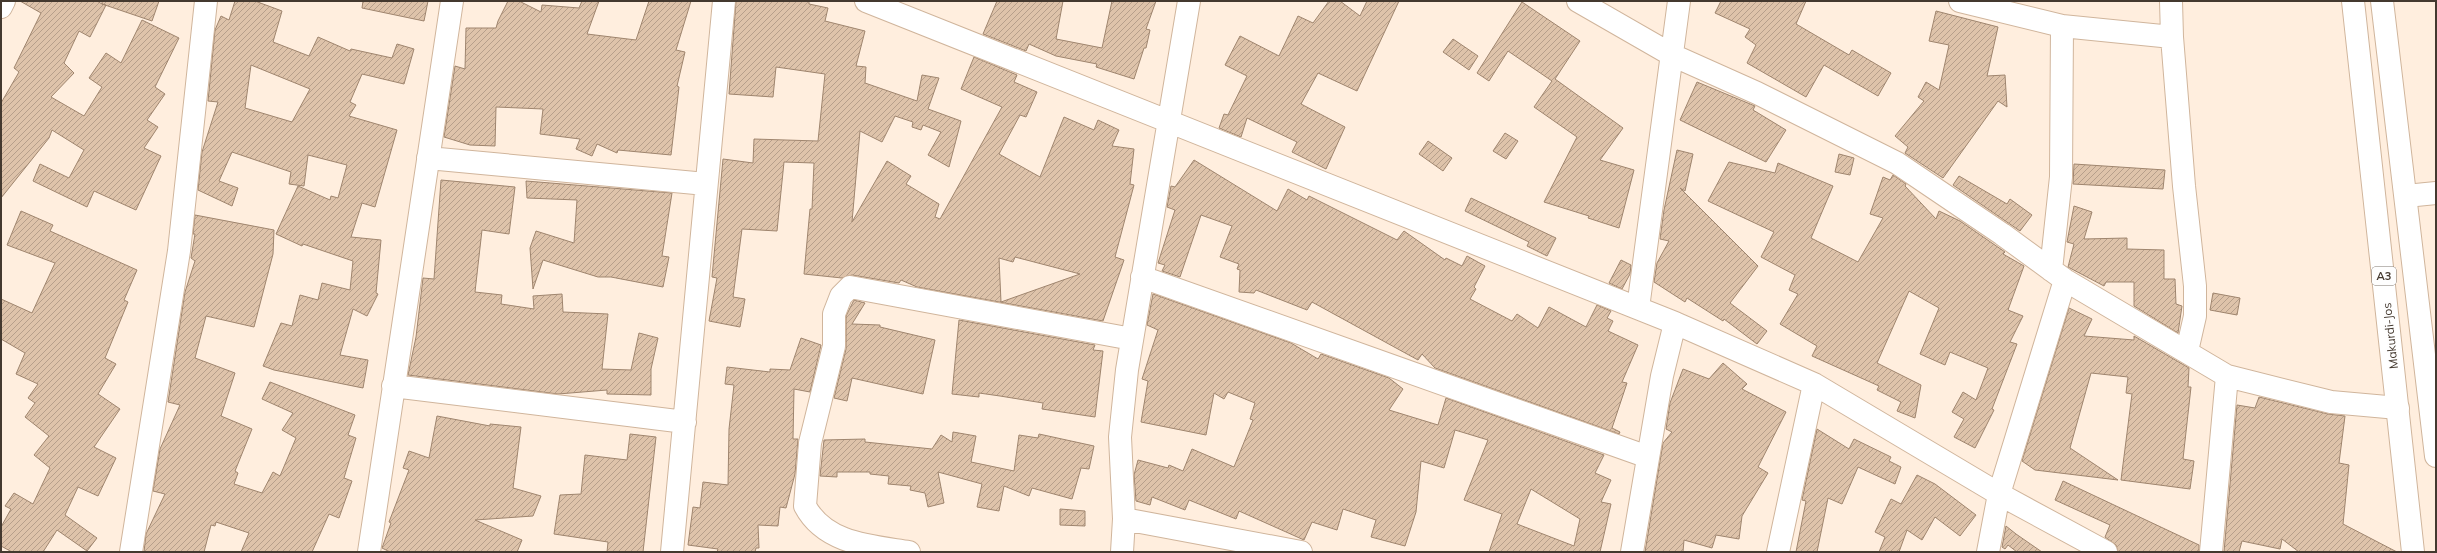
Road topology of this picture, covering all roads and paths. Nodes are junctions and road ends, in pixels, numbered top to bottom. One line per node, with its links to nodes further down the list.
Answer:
1 (4, 1): 13 (main road)
2 (206, 1): 37 (main road)
3 (452, 1): 18 (main road)
4 (724, 1): 19 (main road)
5 (866, 1): 17 (main road)
6 (1188, 1): 17 (main road)
7 (1578, 1): 16 (main road)
8 (1679, 1): 16 (main road)
9 (1960, 1): 14 (main road)
10 (2171, 1): 15 (main road)
11 (2353, 1): 31 (main road, Makurdi-Jos / A3)
12 (2382, 1): 21 (main road)
13 (1, 7)
14 (2062, 26): 15 (main road); 22 (main road)
15 (2172, 37): 27 (main road)
16 (1672, 55): 22 (main road); 24 (main road)
17 (1170, 121): 23 (main road); 24 (main road)
18 (428, 158): 19 (main road); 30 (main road)
19 (706, 184): 32 (main road)
20 (2436, 193): 21 (main road)
21 (2406, 196): 33 (main road)
22 (2058, 275): 27 (main road); 35 (main road)
23 (1142, 276): 26 (main road); 34 (main road)
24 (1638, 308): 25 (main road)
25 (1675, 323): 29 (main road); 34 (main road)
26 (1132, 339): 36 (main road); 40 (main road)
27 (2187, 351): 28 (main road)
28 (2227, 376): 31 (main road); 47 (main road)
29 (1814, 384): 35 (main road); 44 (main road)
30 (393, 386): 32 (main road); 38 (main road)
31 (2398, 408): 48 (main road, Makurdi-Jos / A3)
32 (685, 422): 39 (main road)
33 (2436, 456)
34 (1648, 457): 43 (main road)
35 (1999, 494): 45 (main road); 46 (main road)
36 (1124, 519): 41 (main road); 42 (main road)
37 (131, 552)
38 (369, 552)
39 (672, 552)
40 (909, 552)
41 (1122, 552)
42 (1301, 552)
43 (1632, 552)
44 (1778, 552)
45 (1988, 552)
46 (2106, 552)
47 (2210, 552)
48 (2413, 552)

